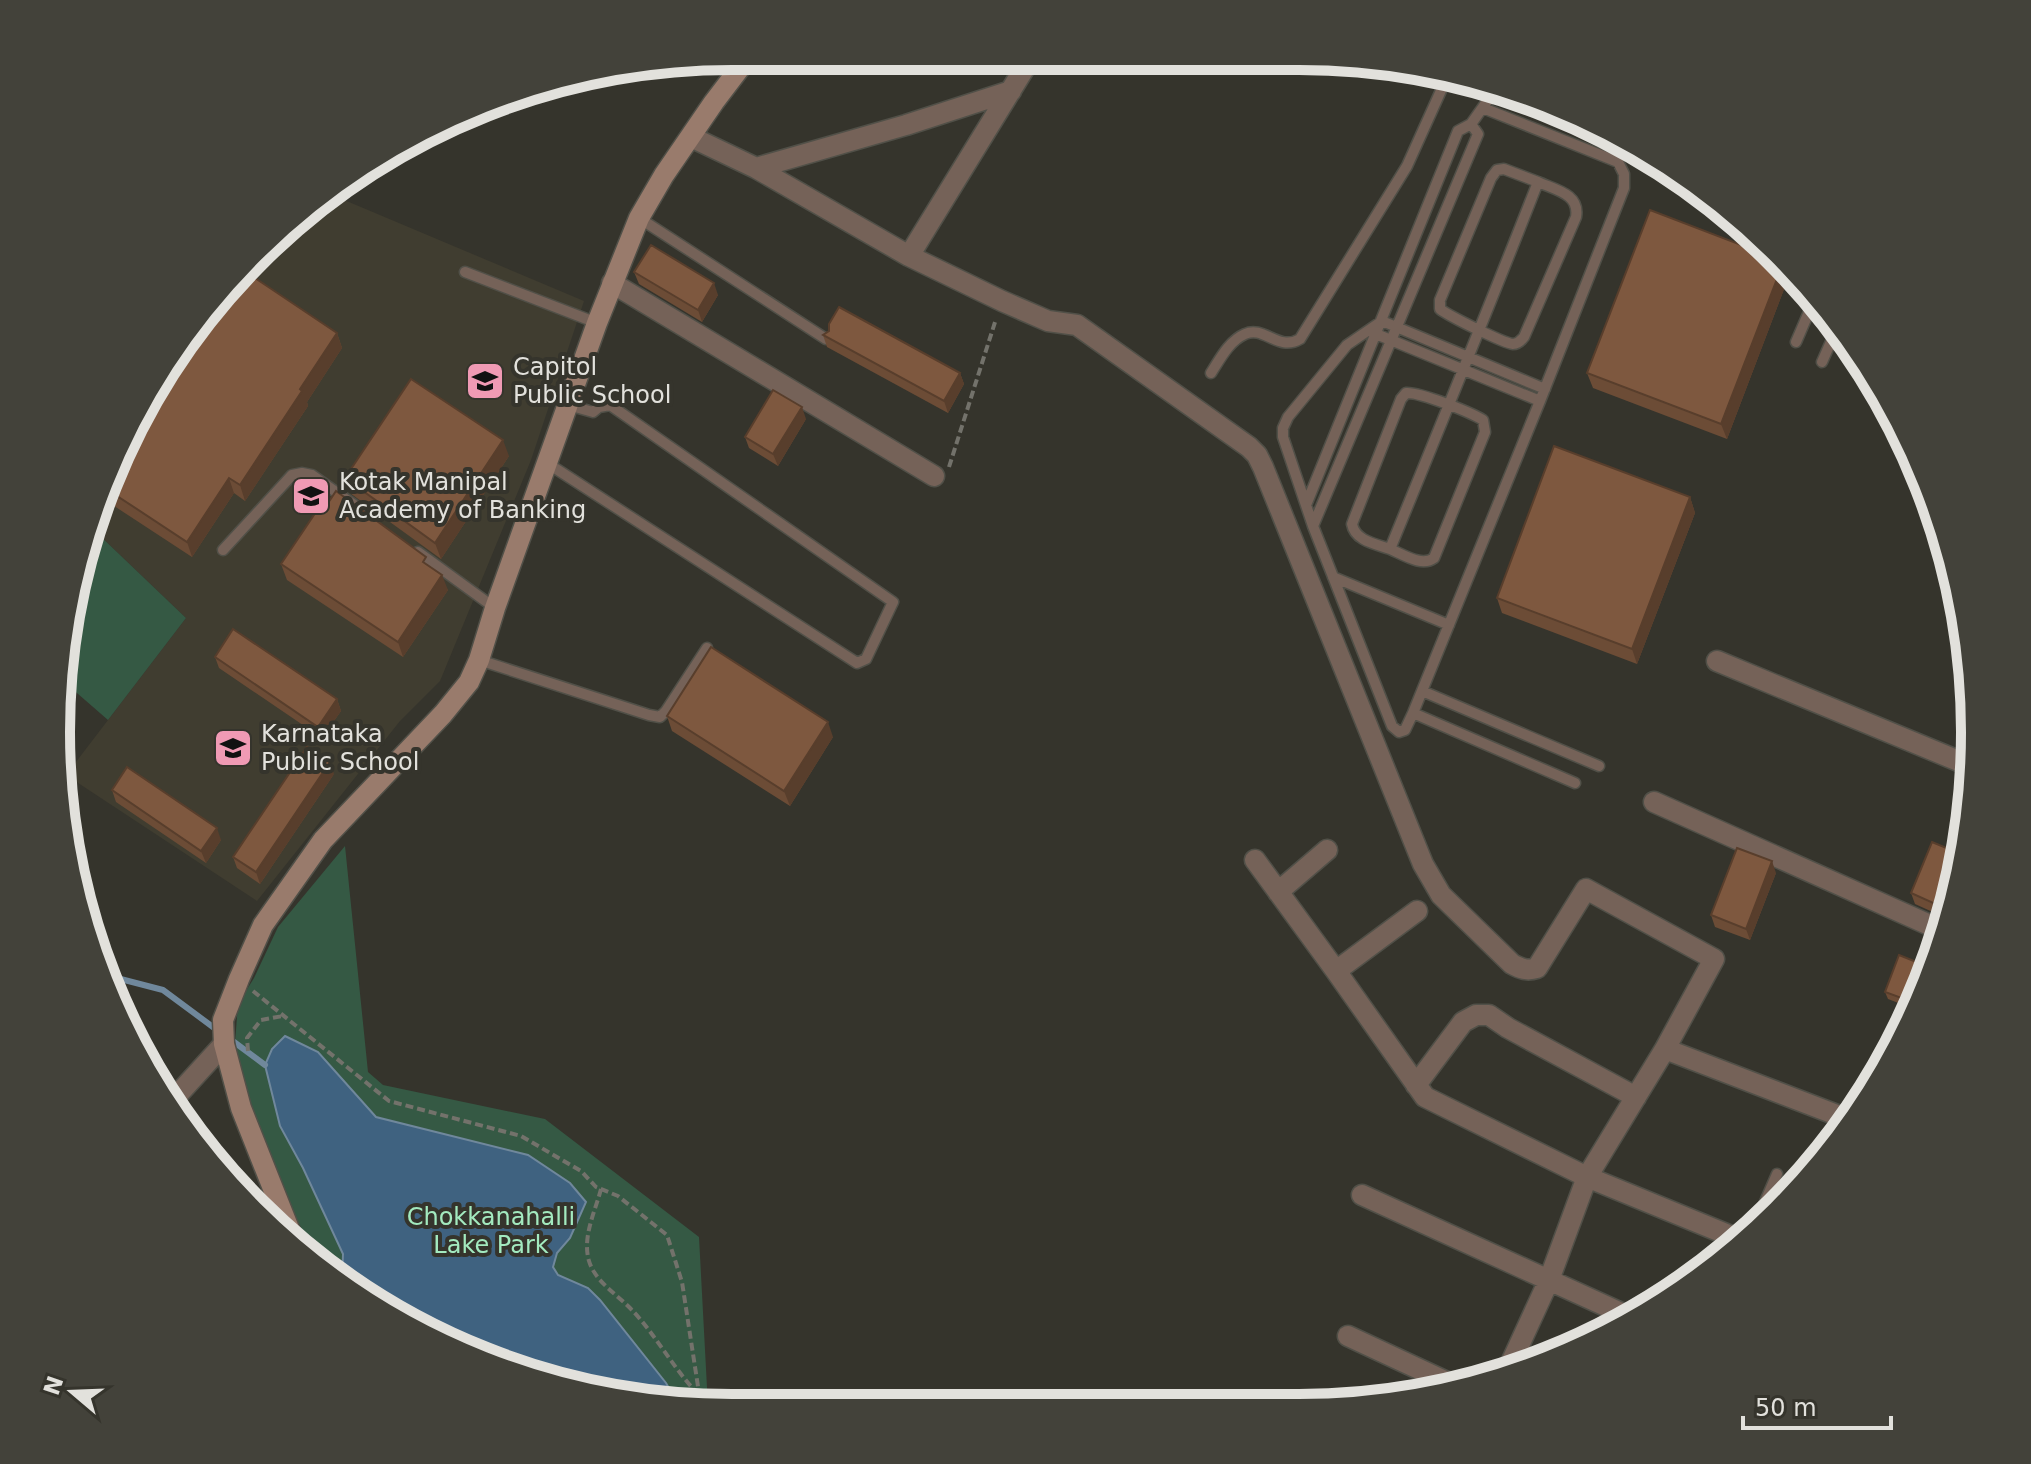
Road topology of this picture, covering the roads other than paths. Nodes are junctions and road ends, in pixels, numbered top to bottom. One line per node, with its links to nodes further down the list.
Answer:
1 (738, 70): 8 (street)
2 (1024, 70): 4 (street)
3 (1443, 87): 28 (lane)
4 (1011, 91): 9 (street); 12 (street)
5 (1489, 99): 6 (lane)
6 (1483, 108): 7 (lane); 29 (lane)
7 (1471, 124): 16 (lane); 18 (lane)
8 (691, 137): 9 (street); 11 (street)
9 (756, 168): 12 (street)
10 (1538, 182): 19 (lane); 19 (lane); 19 (lane)
11 (639, 218): 14 (street); 21 (lane)
12 (909, 256): 60 (street)
13 (465, 272): 17 (lane)
14 (612, 283): 17 (street); 34 (street)
15 (1809, 311): 24 (lane)
16 (1382, 321): 18 (lane); 20 (lane); 35 (lane)
17 (597, 323): 31 (street)
18 (1396, 327): 22 (lane); 25 (lane)
19 (1481, 331): 25 (lane)
20 (1376, 334): 22 (lane); 35 (lane)
21 (826, 339)
22 (1391, 340): 27 (lane); 37 (lane)
23 (1832, 340): 26 (lane)
24 (1796, 342)
25 (1469, 357): 27 (lane); 29 (lane)
26 (1822, 362)
27 (1464, 369): 30 (lane); 32 (lane)
28 (1211, 373)
29 (1545, 389): 30 (lane)
30 (1540, 401): 43 (lane)
31 (568, 405): 33 (street); 33 (lane)
32 (1449, 406): 39 (lane); 39 (lane); 39 (lane)
33 (547, 463): 42 (street)
34 (940, 475)
35 (1306, 505): 37 (lane)
36 (372, 518): 40 (lane)
37 (1313, 526): 41 (lane)
38 (410, 546): 42 (lane)
39 (1390, 549)
40 (223, 550)
41 (1333, 577): 43 (lane); 48 (lane)
42 (495, 608): 45 (street)
43 (1449, 625): 47 (lane)
44 (707, 648): 45 (lane)
45 (479, 660): 59 (street)
46 (1717, 661): 49 (street)
47 (1422, 691): 48 (lane); 50 (lane)
48 (1413, 713): 51 (lane)
49 (1960, 762)
50 (1599, 766)
51 (1575, 783)
52 (1654, 802): 57 (street)
53 (1327, 850): 55 (street)
54 (1255, 860): 55 (street)
55 (1278, 892): 58 (street)
56 (1417, 911): 58 (street)
57 (1931, 926)
58 (1336, 971): 61 (street)
59 (224, 1044): 62 (street); 69 (street)
60 (1665, 1049): 63 (street); 64 (street)
61 (1416, 1085): 63 (street); 66 (street)
62 (178, 1094)
63 (1636, 1097): 66 (street)
64 (1838, 1115)
65 (1777, 1174): 68 (lane)
66 (1587, 1177): 70 (street); 71 (street)
67 (1362, 1195): 71 (street)
68 (1765, 1202)
69 (286, 1220)
70 (1729, 1235)
71 (1549, 1280): 72 (street); 74 (street)
72 (1618, 1312)
73 (1348, 1336): 75 (street)
74 (1513, 1359)
75 (1439, 1378)

